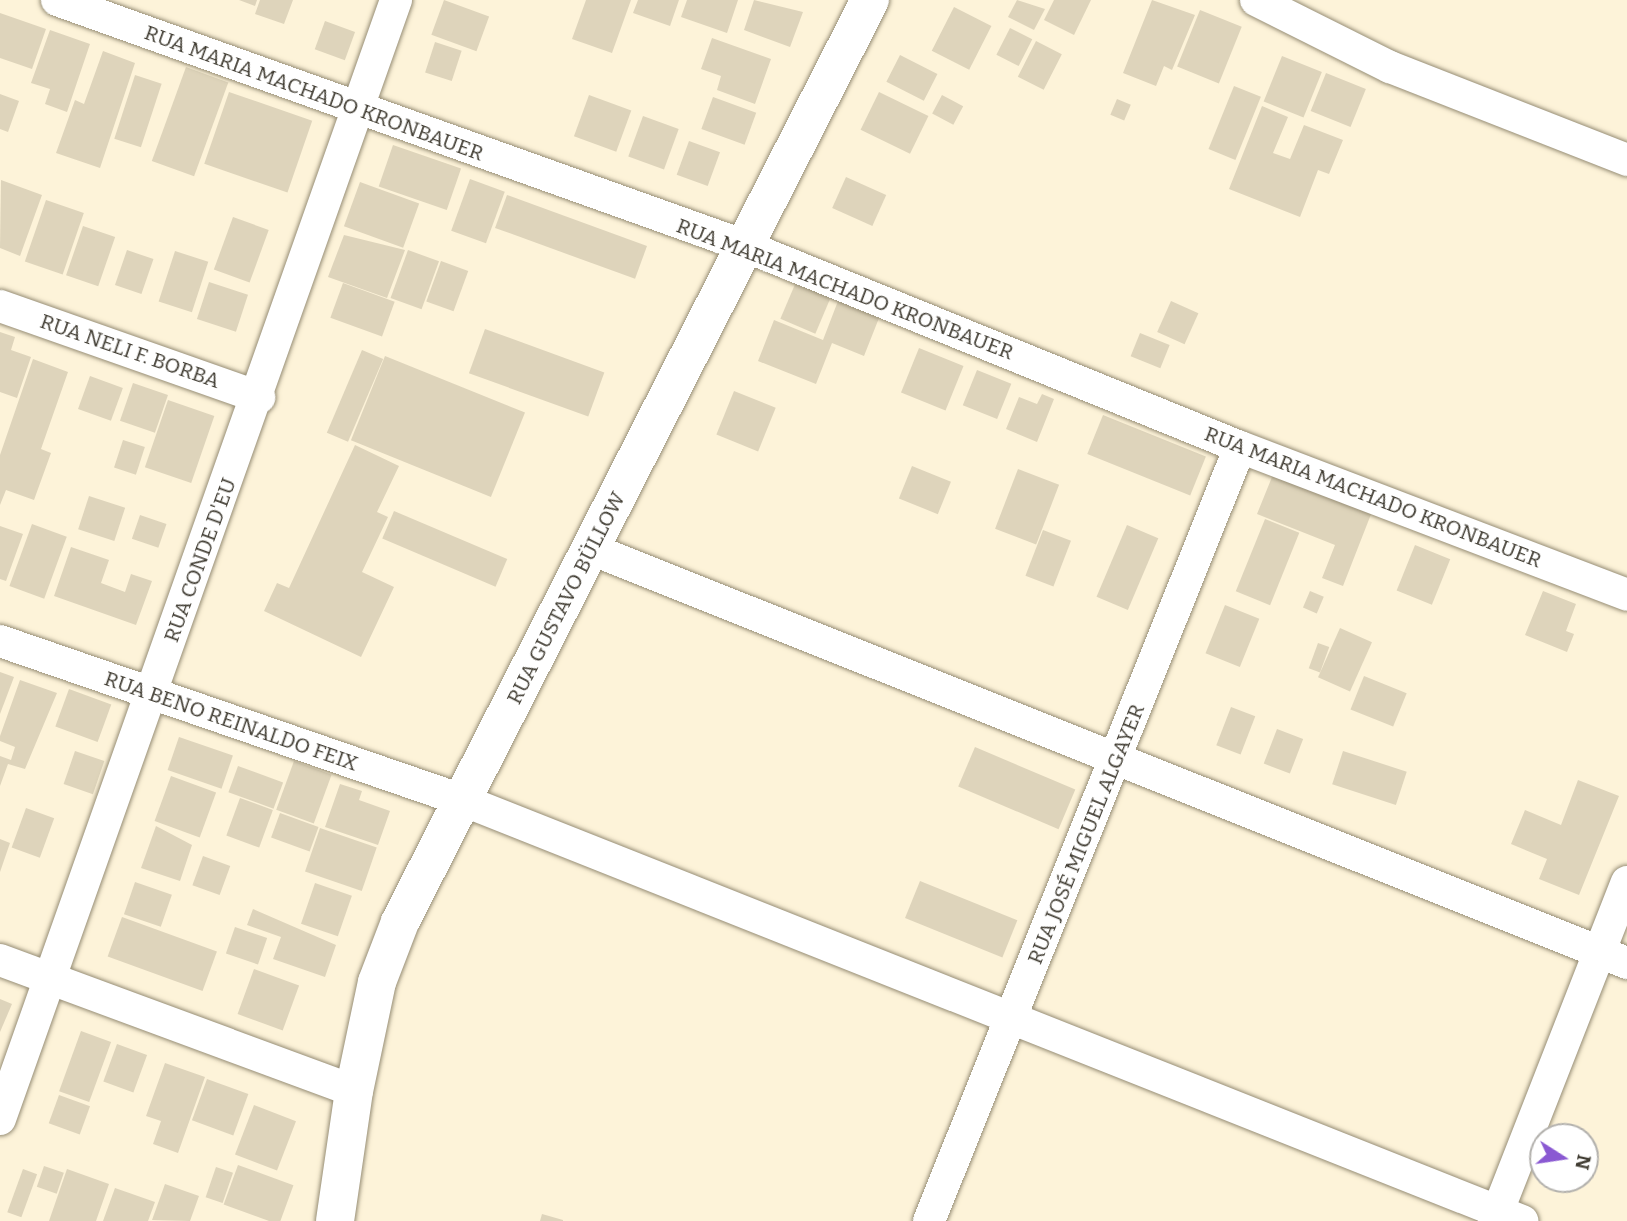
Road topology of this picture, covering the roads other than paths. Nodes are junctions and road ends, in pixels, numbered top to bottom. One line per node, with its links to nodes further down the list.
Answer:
1 (57, 0): 5 (street, RUA MARIA MACHADO KRONBAUER)
2 (396, 0): 5 (street, RUA CONDE D'EU)
3 (870, 0): 7 (main road, RUA GUSTAVO BÜLLOW)
4 (1256, 0): 6 (street)
5 (356, 109): 7 (street, RUA MARIA MACHADO KRONBAUER); 9 (street, RUA CONDE D'EU)
6 (1627, 160)
7 (745, 246): 10 (street, RUA MARIA MACHADO KRONBAUER); 11 (main road, RUA GUSTAVO BÜLLOW)
8 (0, 306): 9 (street, RUA NELI F. BORBA)
9 (259, 397): 14 (street, RUA CONDE D'EU)
10 (1240, 447): 12 (street, RUA MARIA MACHADO KRONBAUER); 15 (street, RUA JOSÉ MIGUEL ALGAYER)
11 (591, 549): 15 (street); 16 (main road, RUA GUSTAVO BÜLLOW)
12 (1627, 595)
13 (0, 640): 14 (street, RUA BENO REINALDO FEIX)
14 (151, 694): 16 (street, RUA BENO REINALDO FEIX); 20 (street, RUA CONDE D'EU)
15 (1118, 759): 18 (street); 21 (street, RUA JOSÉ MIGUEL ALGAYER)
16 (463, 800): 21 (street, RUA BENO REINALDO FEIX); 22 (main road, RUA GUSTAVO BÜLLOW)
17 (1627, 882): 18 (street)
18 (1613, 957): 24 (street)
19 (0, 960): 20 (street)
20 (49, 978): 22 (street); 23 (street, RUA CONDE D'EU)
21 (1010, 1017): 24 (street, RUA BENO REINALDO FEIX); 26 (street, RUA JOSÉ MIGUEL ALGAYER)
22 (354, 1091): 25 (main road, RUA GUSTAVO BÜLLOW)
23 (0, 1119)
24 (1505, 1218)
25 (335, 1221)
26 (929, 1221)

